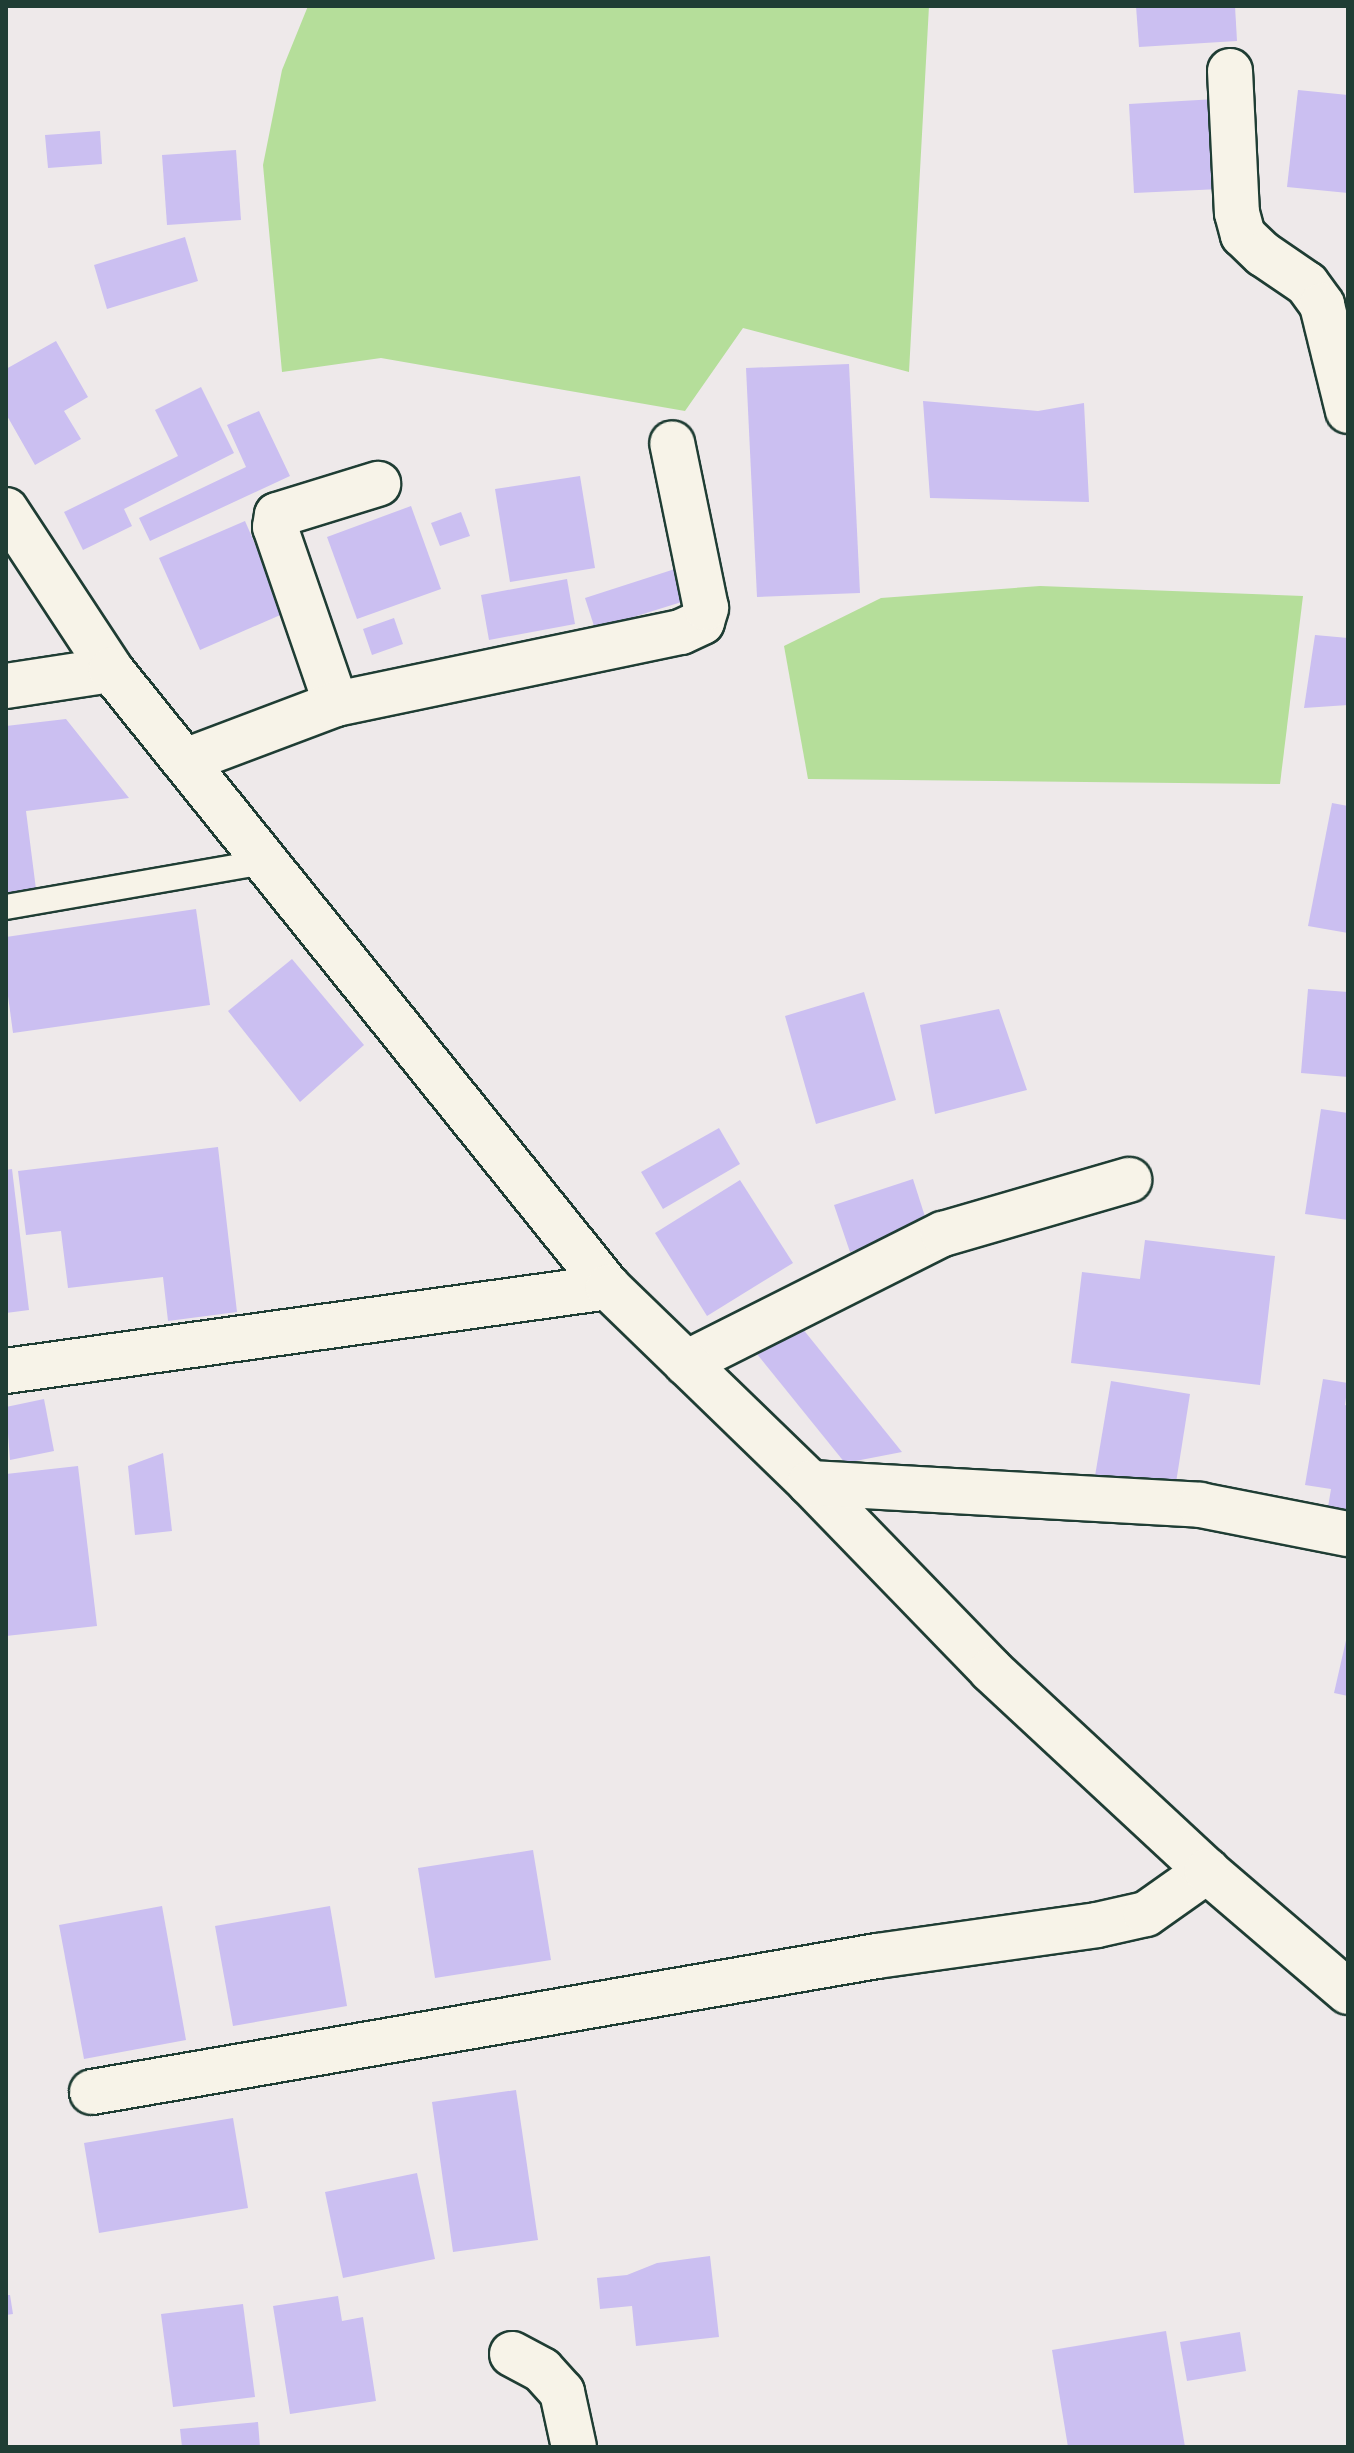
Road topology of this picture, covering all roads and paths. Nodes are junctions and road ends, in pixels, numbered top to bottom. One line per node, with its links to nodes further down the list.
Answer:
1 (1230, 71): 2 (street)
2 (1348, 411)
3 (672, 443): 8 (street)
4 (378, 484): 8 (street)
5 (6, 510): 6 (street)
6 (111, 670): 7 (street); 9 (street)
7 (6, 686)
8 (336, 704): 9 (street)
9 (185, 761): 10 (street)
10 (264, 862): 11 (lane); 13 (street)
11 (6, 907)
12 (1129, 1180): 14 (street)
13 (608, 1287): 14 (street); 15 (street)
14 (686, 1363): 16 (street)
15 (6, 1371)
16 (810, 1483): 17 (street); 18 (street)
17 (1348, 1534)
18 (1207, 1871): 19 (street); 20 (street)
19 (1348, 1992)
20 (92, 2092)
21 (512, 2354): 22 (street)
22 (574, 2447)

